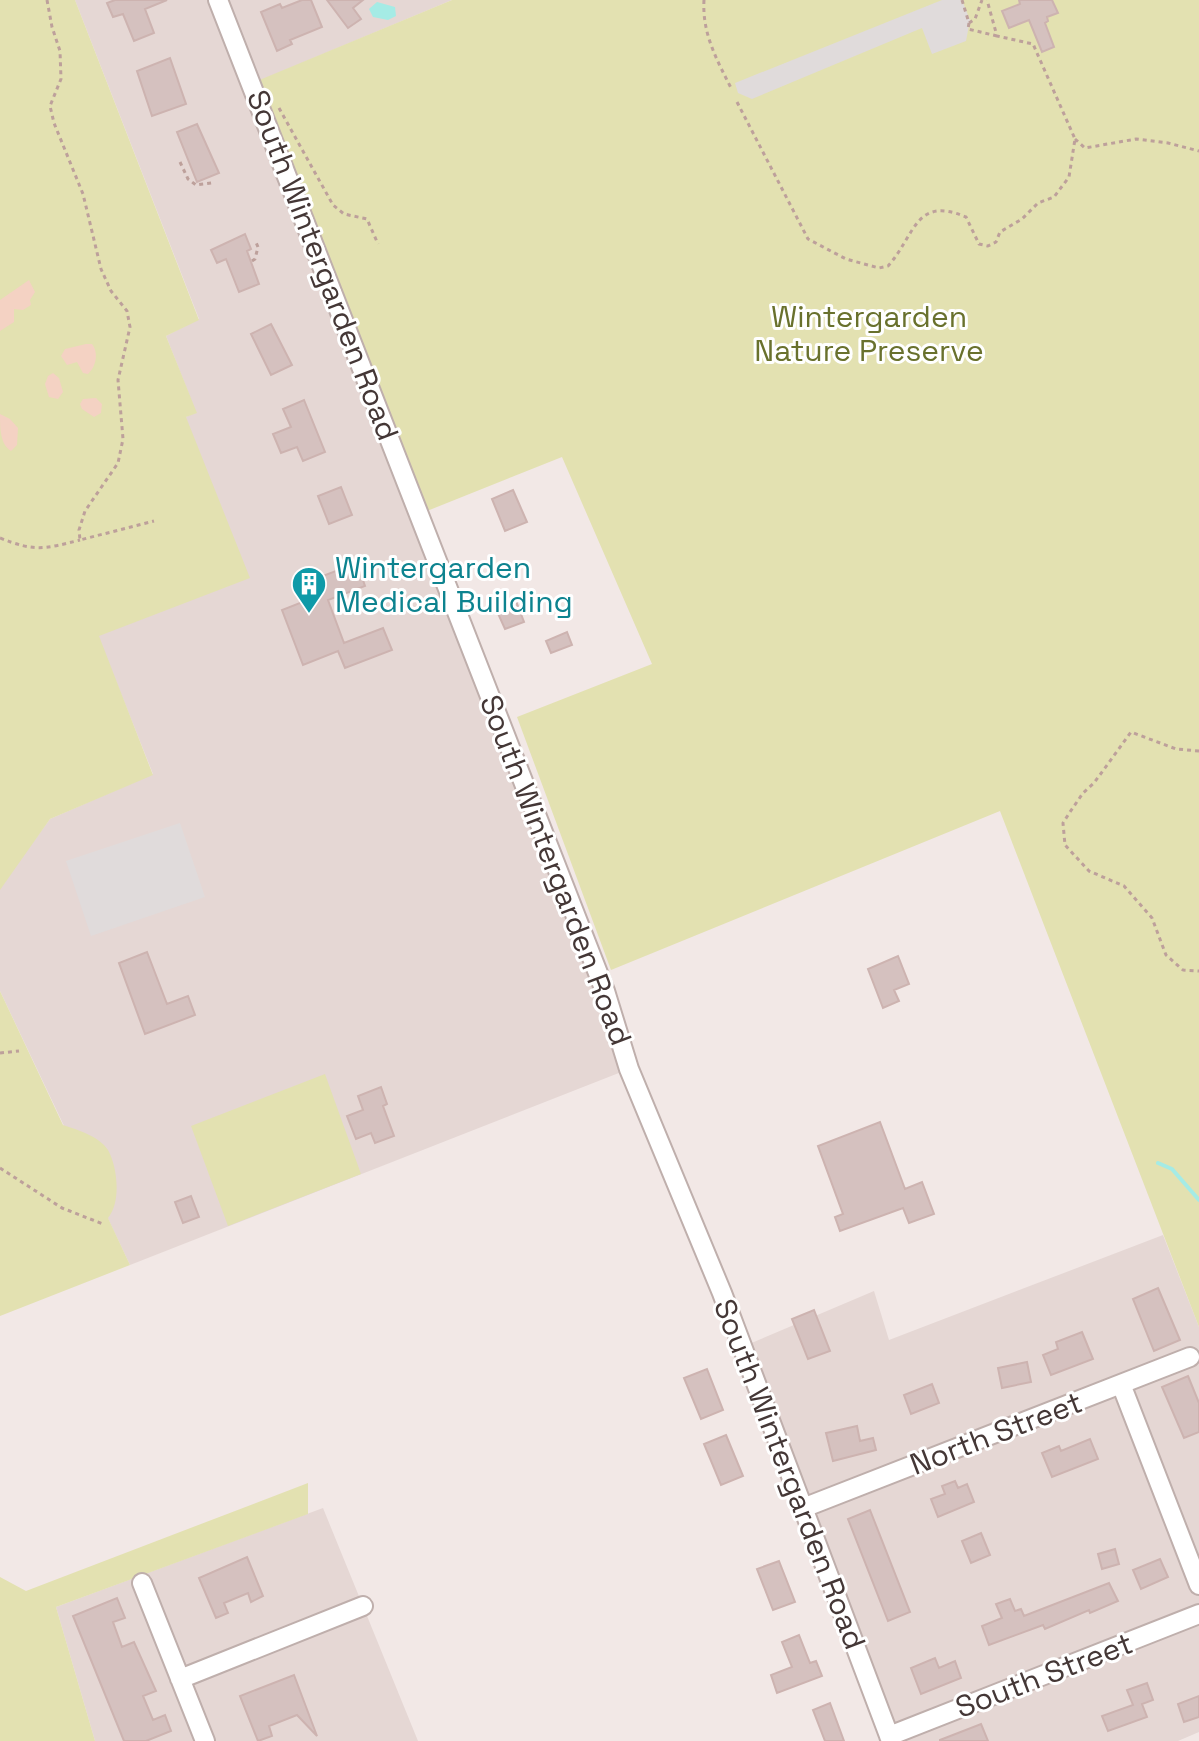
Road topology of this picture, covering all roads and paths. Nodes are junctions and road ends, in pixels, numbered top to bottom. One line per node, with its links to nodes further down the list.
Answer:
1 (47, 0): 20 (path)
2 (218, 0): 29 (street, South Wintergarden Road)
3 (704, 0): 8 (path)
4 (962, 0): 6 (path)
5 (984, 0): 6 (path); 7 (path)
6 (969, 23): 7 (path)
7 (997, 36): 11 (path)
8 (732, 90)
9 (737, 102): 11 (path)
10 (278, 107): 16 (path)
11 (1075, 139): 12 (path)
12 (1199, 151)
13 (180, 162): 14 (path)
14 (212, 183)
15 (255, 240): 17 (path)
16 (378, 244)
17 (252, 261)
18 (154, 521): 20 (path)
19 (0, 538): 20 (path)
20 (80, 540)
21 (1199, 751): 22 (path)
22 (1199, 971)
23 (19, 1051): 24 (path)
24 (0, 1053)
25 (0, 1168): 26 (path)
26 (103, 1224)
27 (1190, 1357): 28 (street, North Street)
28 (1121, 1384): 29 (street, North Street); 31 (street)
29 (803, 1508): 35 (street, South Wintergarden Road)
30 (142, 1583): 34 (street)
31 (1199, 1585)
32 (363, 1606): 34 (street)
33 (1199, 1614): 35 (street, South Street)
34 (180, 1679): 36 (street)
35 (890, 1738)
36 (205, 1741)

